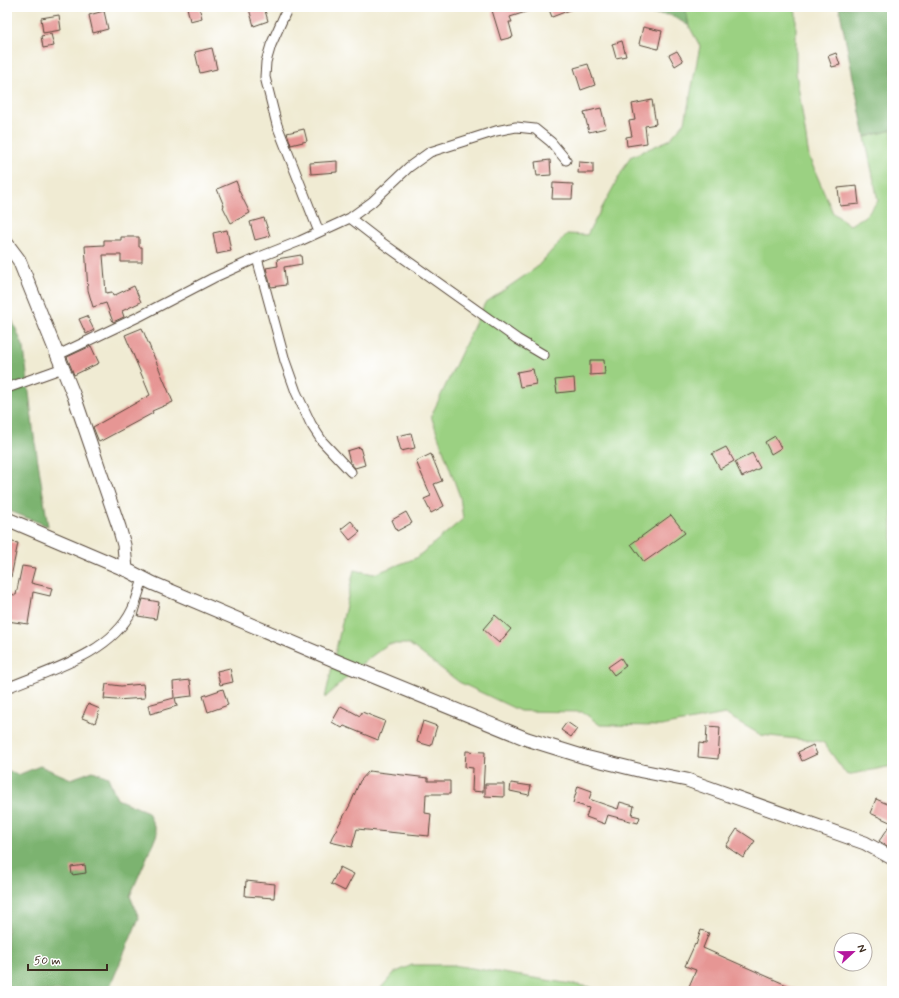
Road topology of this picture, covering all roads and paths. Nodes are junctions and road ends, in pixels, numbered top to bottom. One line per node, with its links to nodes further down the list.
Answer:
1 (288, 7): 4 (street)
2 (566, 160): 3 (street)
3 (350, 218): 4 (street); 7 (street)
4 (319, 232): 6 (street)
5 (7, 244): 8 (street)
6 (257, 258): 8 (street); 11 (street)
7 (544, 355)
8 (58, 356): 9 (street)
9 (63, 368): 10 (street); 13 (street)
10 (7, 388)
11 (351, 472)
12 (7, 519): 13 (street)
13 (126, 570): 14 (street)
14 (143, 578): 15 (street); 16 (street)
15 (7, 688)
16 (892, 858)

